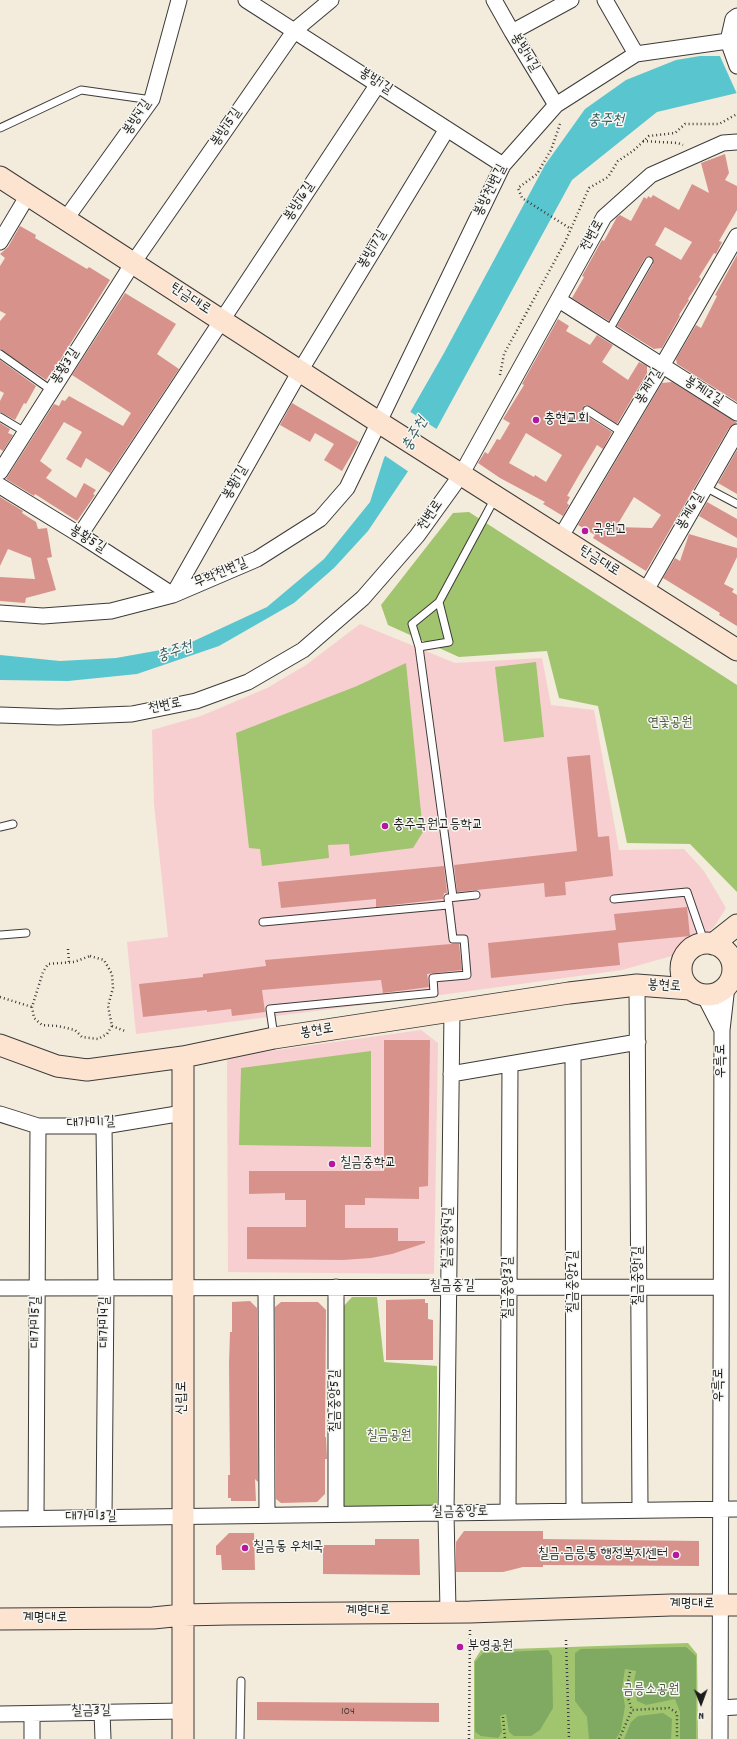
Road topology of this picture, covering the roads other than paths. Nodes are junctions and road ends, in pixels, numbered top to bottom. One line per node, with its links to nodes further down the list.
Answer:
1 (179, 0): 14 (street, 봉방4길)
2 (246, 0): 8 (street, 봉방1길)
3 (331, 0): 8 (street, 봉방15길)
4 (494, 0): 9 (street, 봉방14길)
5 (571, 0): 9 (street)
6 (605, 0): 11 (street)
7 (737, 16): 10 (street)
8 (295, 30): 13 (street, 봉방1길); 26 (street, 봉방15길)
9 (512, 32): 15 (street, 봉방14길)
10 (732, 41): 11 (street, 봉방천변길); 12 (street)
11 (636, 54): 15 (street, 봉방천변길)
12 (737, 66)
13 (378, 84): 17 (street, 봉방1길); 28 (street, 봉방16길)
14 (152, 100): 16 (lane); 22 (street, 봉방4길)
15 (556, 105): 19 (street, 봉방천변길)
16 (0, 128)
17 (447, 129): 19 (street, 봉방1길); 32 (street, 봉방17길)
18 (737, 142): 27 (street, 천변로)
19 (503, 165): 37 (street, 봉방천변길)
20 (0, 177): 21 (street, 탄금대로)
21 (28, 195): 22 (street, 탄금대로); 24 (street)
22 (65, 220): 26 (street, 탄금대로)
23 (737, 236): 31 (street, 봉계7길)
24 (0, 242)
25 (649, 262): 29 (lane)
26 (133, 263): 28 (street, 탄금대로); 33 (street, 봉황3길)
27 (559, 300): 29 (street, 봉계12길); 42 (street, 천변로)
28 (222, 321): 32 (street, 탄금대로); 47 (street, 봉방16길)
29 (608, 332): 31 (street, 봉계12길)
30 (0, 354): 33 (lane)
31 (662, 366): 35 (street, 봉계12길); 40 (street, 봉계7길)
32 (300, 371): 37 (street, 탄금대로); 50 (street, 봉황1길)
33 (51, 390): 38 (street, 봉황3길)
34 (587, 410): 40 (lane)
35 (737, 413)
36 (0, 417): 38 (lane)
37 (380, 423): 42 (street, 탄금대로); 50 (street, 무학천변길)
38 (24, 432): 41 (street, 봉황3길)
39 (737, 432): 44 (street, 봉계6길)
40 (622, 433): 48 (street, 봉계7길)
41 (0, 472)
42 (460, 474): 45 (street, 탄금대로); 55 (street, 천변로)
43 (0, 486): 47 (street, 봉황5길)
44 (705, 487): 46 (lane); 49 (street, 봉계6길)
45 (496, 497): 48 (street, 탄금대로); 51 (lane)
46 (737, 504)
47 (80, 535): 50 (street, 봉황5길)
48 (560, 538): 49 (street, 탄금대로)
49 (645, 592): 54 (street, 탄금대로)
50 (173, 595): 52 (street, 무학천변길)
51 (439, 602): 53 (lane); 53 (lane)
52 (0, 613)
53 (419, 647): 59 (lane)
54 (736, 648)
55 (0, 715)
56 (13, 824): 57 (lane)
57 (0, 827)
58 (476, 894): 59 (lane)
59 (452, 897): 61 (lane)
60 (614, 899): 67 (lane)
61 (448, 905): 62 (lane); 75 (lane)
62 (263, 922)
63 (737, 925): 67 (street)
64 (0, 927): 66 (lane)
65 (26, 933): 66 (lane)
66 (0, 936)
67 (709, 944): 68 (street); 69 (street)
68 (734, 956): 71 (street)
69 (681, 964): 70 (street, 봉현로); 72 (street)
70 (637, 985): 72 (street, 봉현로); 73 (street, 봉현로); 76 (street, 칠금중앙1길)
71 (727, 986): 72 (street); 74 (street, 우륵로)
72 (697, 992): 74 (street, 우륵로)
73 (452, 1010): 75 (street, 봉현로); 81 (street, 칠금중앙4길)
74 (722, 1030): 90 (street, 우륵로)
75 (274, 1038): 79 (street, 봉현로)
76 (638, 1042): 78 (street); 89 (street, 칠금중앙1길)
77 (0, 1045): 79 (street, 봉현로)
78 (573, 1053): 80 (street); 88 (street, 칠금중앙2길)
79 (184, 1058): 82 (street, 신립로)
80 (510, 1064): 81 (street); 87 (street, 칠금중앙3길)
81 (451, 1074): 86 (street, 칠금중앙4길)
82 (183, 1113): 85 (street, 대가미1길); 94 (street, 신립로)
83 (0, 1114): 84 (street, 대가미1길)
84 (38, 1126): 85 (street, 대가미1길); 92 (street, 대가미5길)
85 (104, 1126): 93 (street, 대가미4길)
86 (449, 1287): 87 (street, 칠금중길); 96 (street, 칠금중길); 102 (street, 칠금중앙4길)
87 (509, 1287): 88 (street, 칠금중길); 101 (street, 칠금중앙3길)
88 (574, 1287): 89 (street, 칠금중길); 100 (street, 칠금중앙2길)
89 (639, 1287): 90 (street, 칠금중길); 99 (street, 칠금중앙1길)
90 (720, 1287): 97 (street, 우륵로)
91 (0, 1288): 92 (street, 칠금중길)
92 (37, 1288): 93 (street, 칠금중길); 106 (street, 대가미5길)
93 (106, 1288): 94 (street, 칠금중길); 107 (street, 대가미4길)
94 (183, 1288): 95 (street, 칠금중길); 105 (street, 신립로)
95 (266, 1288): 96 (street, 칠금중길); 104 (street)
96 (336, 1288): 103 (street, 칠금중앙5길)
97 (720, 1509): 98 (street, 칠금중앙로); 99 (street, 칠금중앙로); 109 (street, 우륵로)
98 (737, 1509)
99 (640, 1510): 100 (street, 칠금중앙로)
100 (574, 1511): 101 (street, 칠금중앙로)
101 (508, 1512): 102 (street, 칠금중앙로)
102 (446, 1513): 103 (street, 칠금중앙로); 110 (street, 칠금중앙4길)
103 (336, 1514): 104 (street, 칠금중앙로)
104 (267, 1515): 105 (street, 칠금중앙로)
105 (183, 1516): 107 (street, 대가미3길); 111 (street, 신립로)
106 (36, 1518): 107 (street, 대가미3길); 108 (street, 대가미3길)
107 (104, 1518)
108 (0, 1519)
109 (728, 1605): 110 (street, 계명대로); 115 (street, 우륵로)
110 (448, 1611): 111 (street, 계명대로)
111 (183, 1615): 112 (street, 계명대로); 116 (street, 신립로)
112 (0, 1619)
113 (241, 1681): 123 (lane)
114 (737, 1707): 115 (street)
115 (720, 1708): 124 (street, 우륵로)
116 (183, 1711): 117 (street, 칠금3길); 122 (street, 신립로)
117 (102, 1712): 119 (street, 칠금3길); 121 (street)
118 (0, 1714): 119 (street, 칠금3길)
119 (32, 1714): 120 (street)
120 (32, 1739)
121 (102, 1739)
122 (183, 1739)
123 (240, 1739)
124 (720, 1739)

